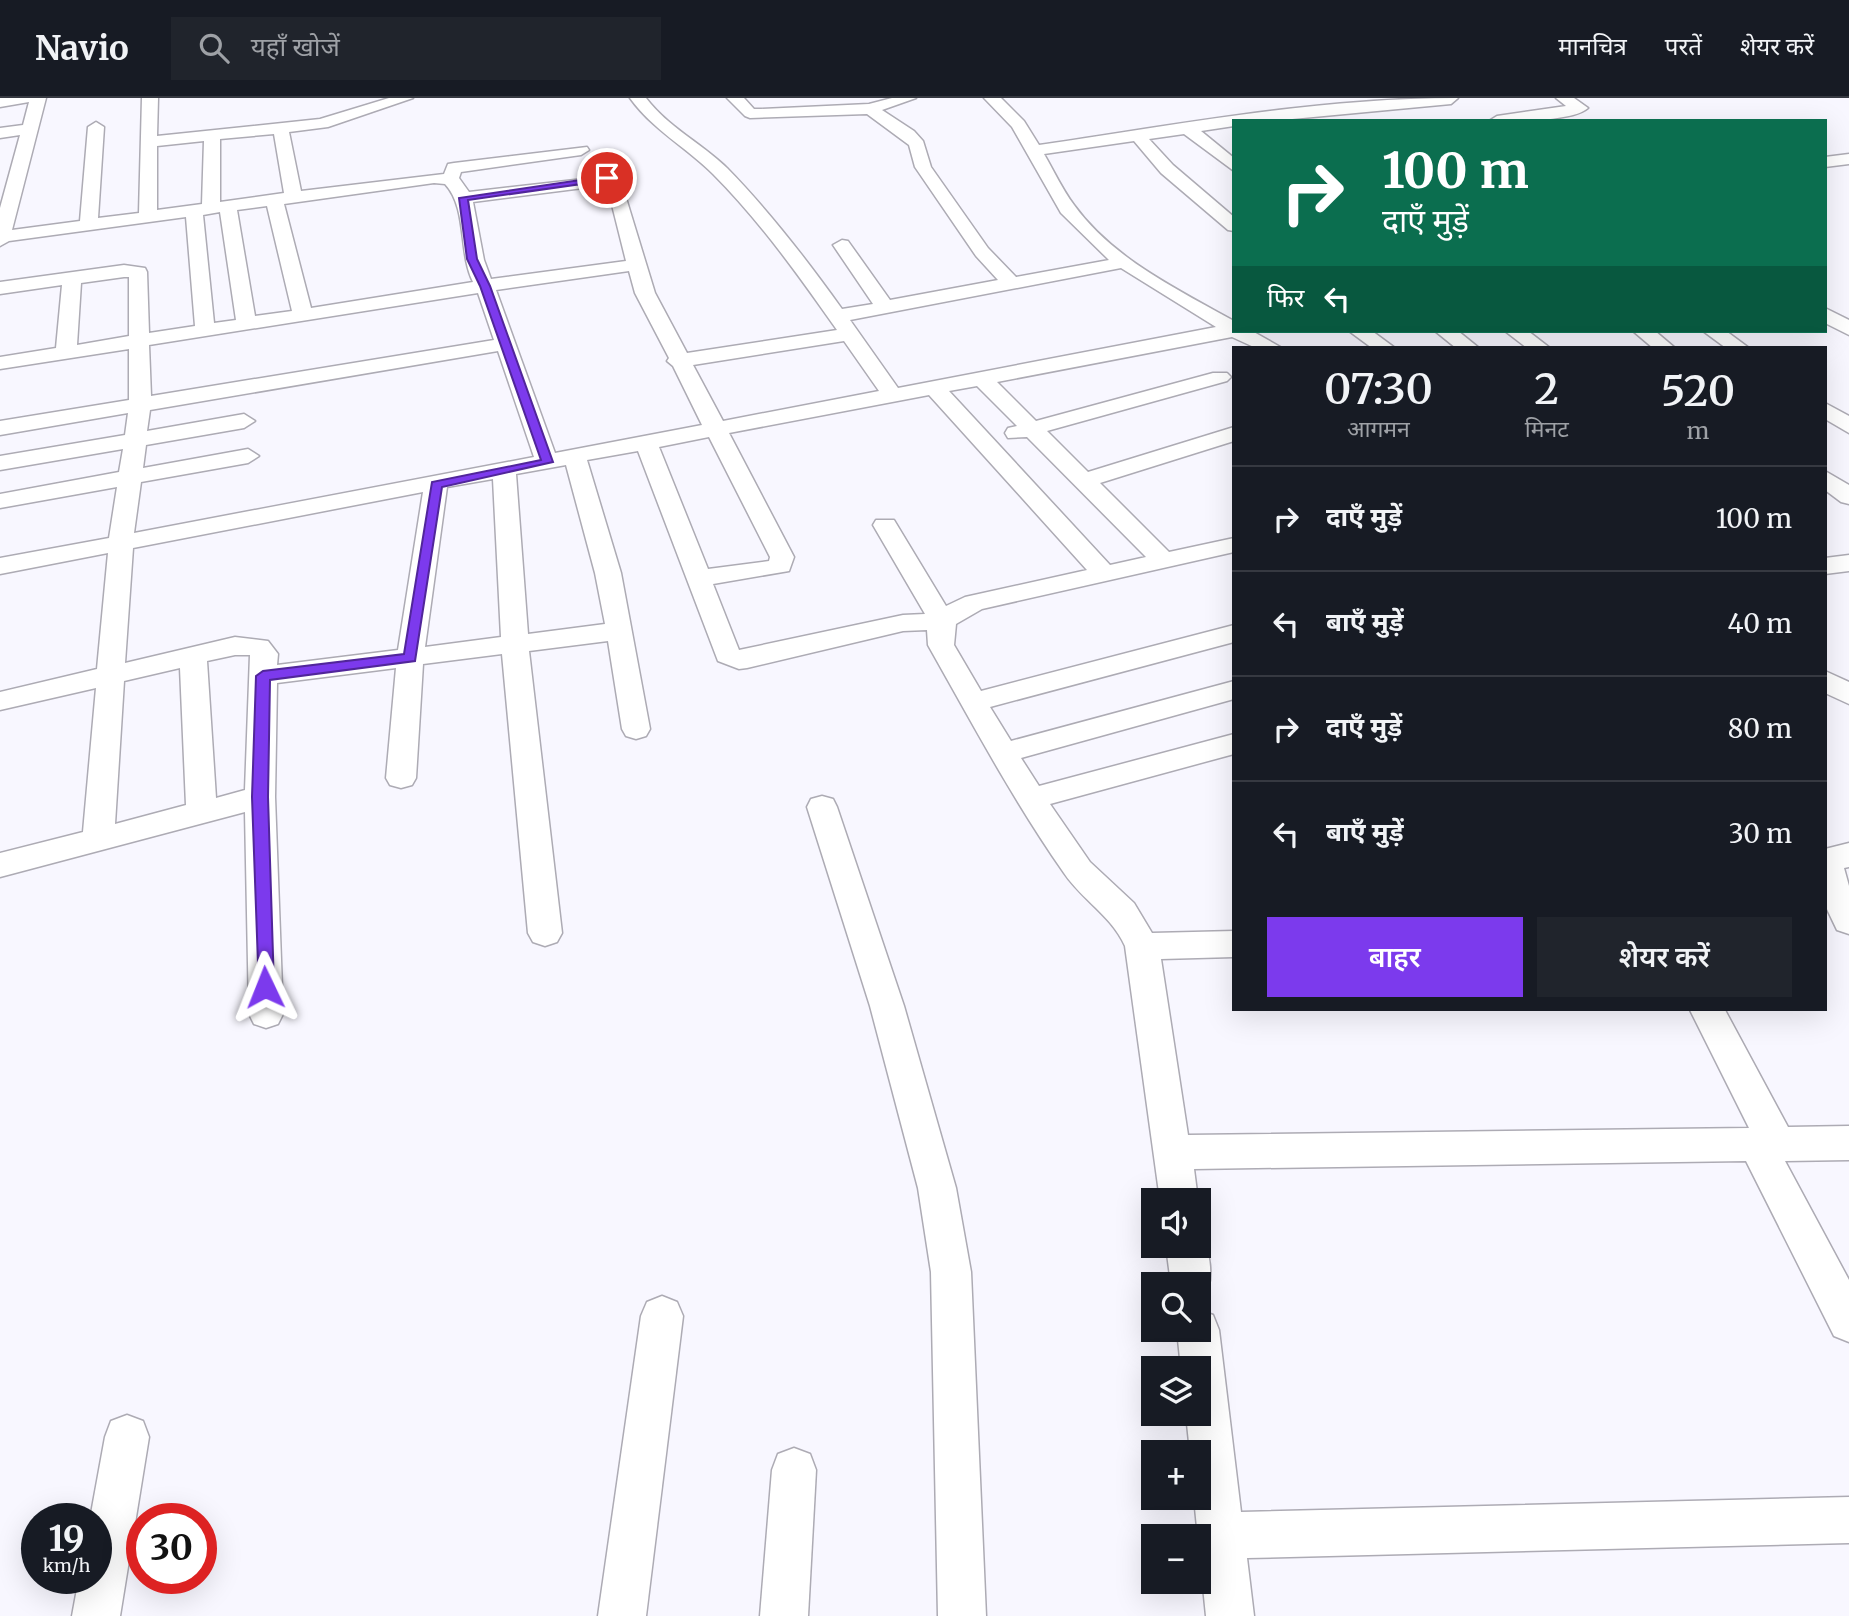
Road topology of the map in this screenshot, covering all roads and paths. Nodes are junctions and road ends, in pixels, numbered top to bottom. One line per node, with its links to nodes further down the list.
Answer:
1 (26, 98): 10 (street)
2 (38, 98): 18 (street)
3 (150, 98): 23 (street)
4 (405, 98): 19 (street)
5 (638, 98): 47 (street)
6 (735, 98): 12 (street)
7 (908, 98): 12 (street)
8 (992, 98): 25 (street)
9 (1564, 98): 14 (street)
10 (0, 102)
11 (1453, 102): 13 (street)
12 (870, 109): 41 (street)
13 (1247, 119)
14 (1510, 119)
15 (1232, 121): 17 (street)
16 (96, 127): 34 (street)
17 (1186, 127): 21 (street); 28 (street)
18 (28, 129): 20 (street); 36 (street)
19 (281, 129): 22 (street); 30 (street)
20 (0, 133)
21 (1136, 134): 25 (street); 35 (street)
22 (212, 136): 23 (street); 32 (street)
23 (150, 142): 33 (street)
24 (581, 150): 29 (street)
25 (1033, 151): 38 (street)
26 (1849, 159): 27 (street)
27 (1827, 162)
28 (1232, 164)
29 (450, 179): 30 (street); 31 (street)
30 (284, 197): 32 (street); 45 (street)
31 (463, 198): 39 (street); 42 (street)
32 (211, 207): 33 (street); 48 (street); 51 (street)
33 (148, 215): 34 (street)
34 (89, 223): 36 (street)
35 (1232, 224)
36 (0, 238)
37 (842, 245): 44 (street)
38 (1125, 262): 41 (street); 49 (street)
39 (635, 265): 42 (street); 69 (street)
40 (72, 278): 43 (street); 60 (street); 68 (street)
41 (1011, 283): 44 (street)
42 (485, 286): 45 (street); 61 (street)
43 (0, 288)
44 (885, 307): 47 (street)
45 (303, 315): 48 (street)
46 (1827, 315): 50 (street)
47 (838, 316): 59 (street)
48 (247, 325): 51 (street)
49 (1232, 328)
50 (1849, 329)
51 (205, 331): 60 (street)
52 (1232, 331): 72 (street)
53 (1241, 333): 62 (street)
54 (1362, 333): 63 (street)
55 (1449, 333): 64 (street)
56 (1518, 333): 65 (street)
57 (1646, 333): 66 (street)
58 (1716, 333): 67 (street)
59 (849, 334): 69 (street); 74 (street)
60 (141, 340): 68 (street); 75 (street)
61 (505, 344): 75 (street); 88 (street)
62 (1268, 346)
63 (1382, 346)
64 (1466, 346)
65 (1537, 346)
66 (1662, 346)
67 (1736, 346)
68 (66, 352): 70 (street)
69 (677, 361): 81 (street)
70 (0, 363)
71 (1220, 377): 80 (street)
72 (982, 379): 73 (street); 80 (street)
73 (935, 388): 74 (street); 84 (street)
74 (893, 396): 81 (street)
75 (140, 404): 79 (street); 83 (street)
76 (1827, 410): 78 (street)
77 (244, 421): 83 (street)
78 (1849, 426)
79 (0, 428)
80 (1032, 429): 84 (street); 93 (street)
81 (718, 430): 85 (street); 105 (street)
82 (1232, 435): 93 (street)
83 (136, 439): 89 (street); 91 (street)
84 (984, 442): 104 (street)
85 (647, 443): 87 (street); 105 (street)
86 (247, 456): 91 (street)
87 (575, 457): 88 (street); 107 (street)
88 (547, 462): 90 (street)
89 (0, 463)
90 (504, 471): 94 (street); 109 (street)
91 (131, 476): 96 (street); 98 (street)
92 (1827, 480): 95 (street)
93 (1083, 481): 100 (street)
94 (436, 485): 98 (street); 111 (street)
95 (1849, 497)
96 (0, 501)
97 (885, 526): 106 (street)
98 (121, 542): 102 (street); 113 (street)
99 (1231, 549): 100 (street)
100 (1163, 560): 104 (street)
101 (1849, 563): 103 (street)
102 (0, 566)
103 (1827, 566)
104 (1104, 574): 106 (street)
105 (700, 578): 106 (street)
106 (942, 621): 118 (street)
107 (620, 631): 109 (street); 119 (street)
108 (1232, 634): 118 (street)
109 (515, 645): 111 (street); 131 (street)
110 (193, 656): 112 (street); 113 (street); 126 (street)
111 (410, 658): 112 (street); 122 (street)
112 (263, 676): 123 (street)
113 (110, 677): 117 (street); 127 (street)
114 (1827, 681): 116 (street)
115 (1232, 692): 121 (street)
116 (1849, 695)
117 (0, 701)
118 (974, 702): 121 (street)
119 (636, 729)
120 (1232, 745): 124 (street)
121 (1006, 752): 124 (street)
122 (401, 778)
123 (260, 797): 126 (street); 135 (street)
124 (1029, 799): 133 (street)
125 (822, 807): 150 (street)
126 (202, 813): 127 (street)
127 (98, 839): 129 (street)
128 (1849, 855): 130 (street)
129 (0, 864)
130 (1839, 910)
131 (545, 933)
132 (1232, 944): 133 (street)
133 (1142, 946): 138 (street)
134 (1707, 1011): 137 (street)
135 (266, 1014)
136 (1849, 1143): 137 (street)
137 (1767, 1144): 138 (street); 141 (street)
138 (1172, 1152): 139 (street)
139 (1177, 1188)
140 (662, 1316): 148 (street)
141 (1849, 1322)
142 (1199, 1342): 146 (street)
143 (127, 1437): 147 (street)
144 (794, 1469): 149 (street)
145 (1849, 1520): 146 (street)
146 (1219, 1536): 151 (street)
147 (96, 1616)
148 (622, 1616)
149 (784, 1616)
150 (962, 1616)
151 (1230, 1616)

